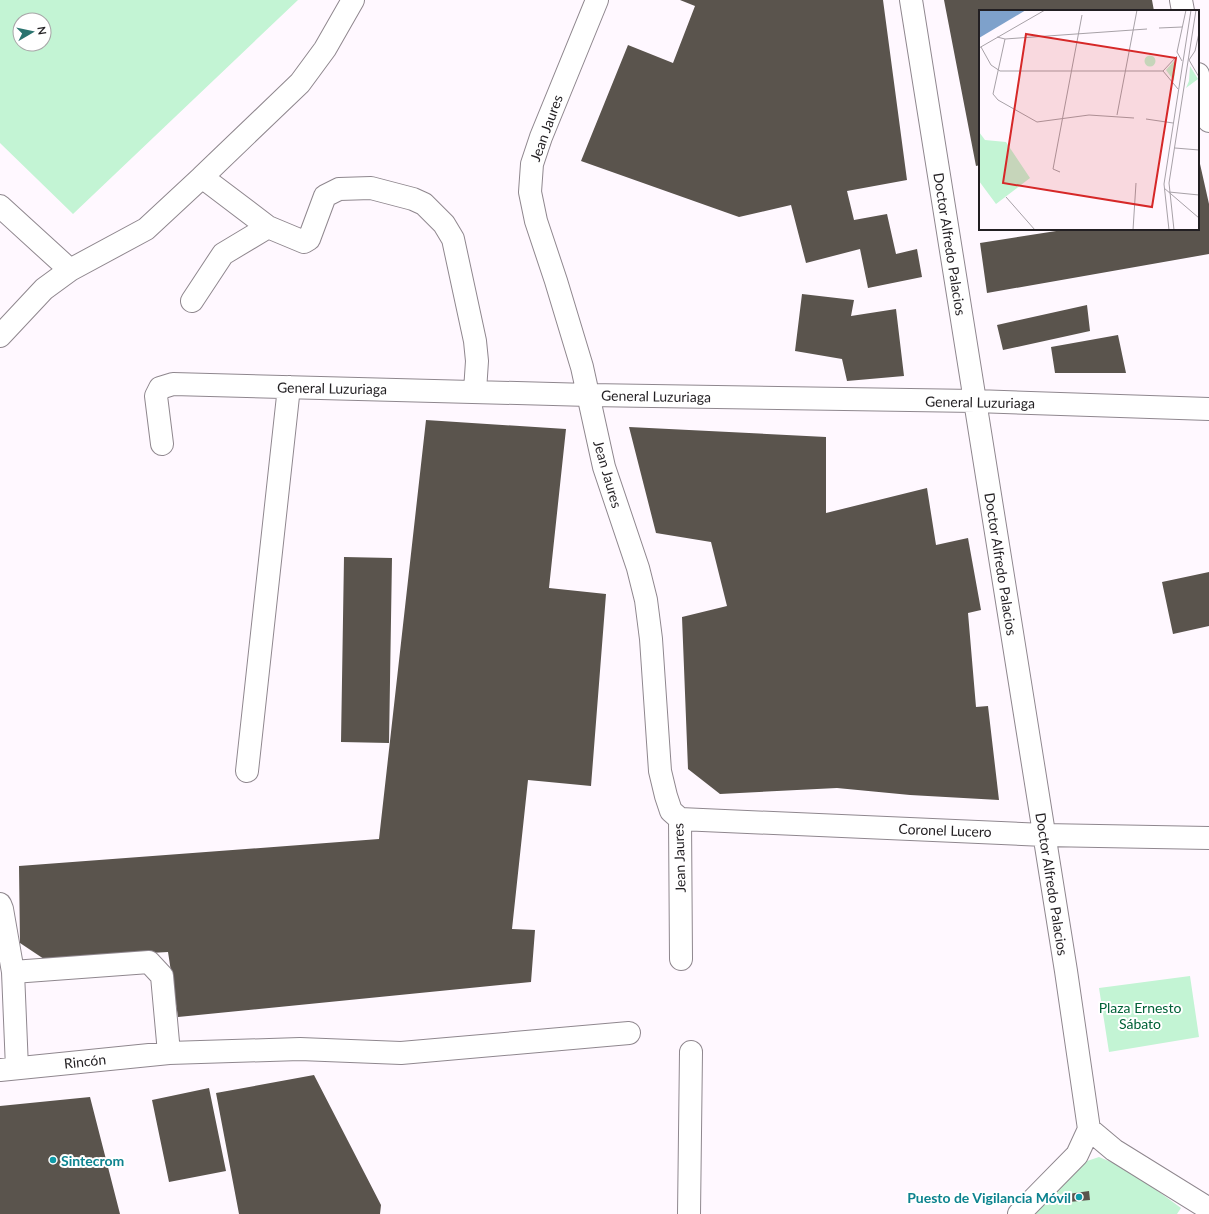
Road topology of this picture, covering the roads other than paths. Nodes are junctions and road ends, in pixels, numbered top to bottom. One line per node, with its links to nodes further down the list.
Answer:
1 (353, 0): 8 (street)
2 (597, 0): 16 (street, Jean Jaures)
3 (911, 0): 17 (street, Doctor Alfredo Palacios)
4 (1181, 0): 5 (street)
5 (1184, 10)
6 (1199, 78): 7 (street)
7 (1209, 121)
8 (202, 177): 10 (street); 11 (street)
9 (0, 206): 11 (street)
10 (268, 227): 12 (street); 15 (street)
11 (70, 270): 13 (street)
12 (192, 301)
13 (0, 336)
14 (289, 387): 15 (street, General Luzuriaga); 19 (street, General Luzuriaga); 20 (street)
15 (475, 391): 16 (street, General Luzuriaga)
16 (589, 395): 17 (street, General Luzuriaga); 21 (street, Jean Jaures)
17 (975, 401): 18 (street, General Luzuriaga); 22 (street, Doctor Alfredo Palacios)
18 (1209, 409)
19 (162, 444)
20 (247, 771)
21 (680, 819): 22 (street, Coronel Lucero); 25 (street, Jean Jaures)
22 (1044, 835): 23 (street, Coronel Lucero); 31 (street, Doctor Alfredo Palacios)
23 (1209, 838)
24 (0, 904): 26 (street)
25 (681, 959)
26 (13, 972): 29 (street); 30 (street)
27 (628, 1033): 29 (street, Rincón)
28 (691, 1052): 33 (street)
29 (169, 1053): 30 (street, Rincón)
30 (9, 1069)
31 (1089, 1129): 32 (street); 34 (street)
32 (1209, 1209)
33 (689, 1214)
34 (1019, 1214)

